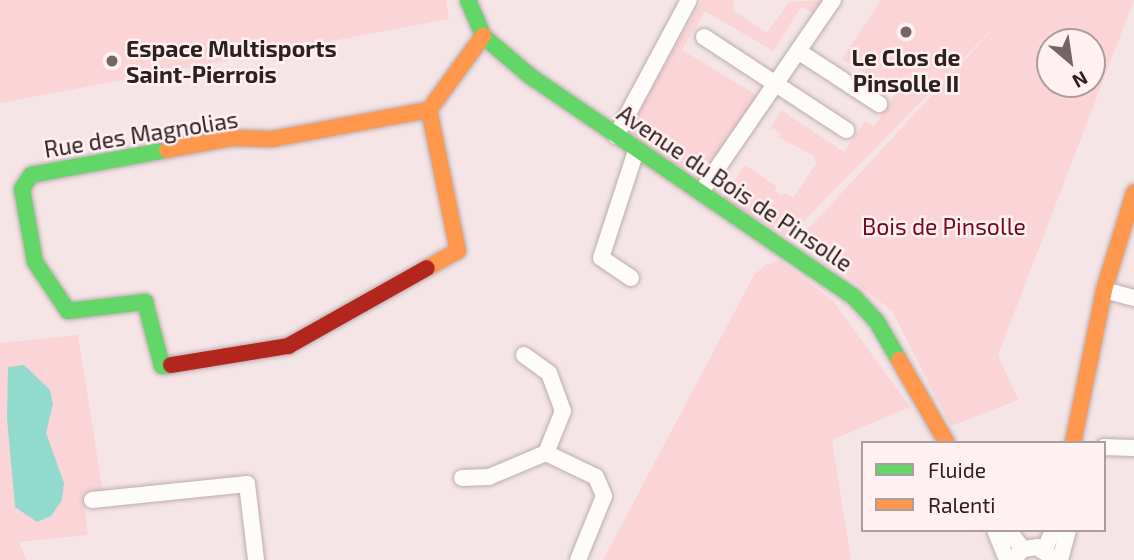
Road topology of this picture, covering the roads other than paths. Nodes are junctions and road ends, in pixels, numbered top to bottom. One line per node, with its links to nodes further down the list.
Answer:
1 (468, 0): 4 (street, Avenue du Bois de Pinsolle)
2 (689, 0): 11 (street)
3 (834, 0): 6 (street)
4 (483, 36): 9 (street); 11 (street, Avenue du Bois de Pinsolle)
5 (704, 37): 7 (street)
6 (798, 51): 7 (street); 8 (street)
7 (777, 82): 10 (street); 13 (street)
8 (880, 104)
9 (429, 110): 9 (street, Rue des Magnolias)
10 (846, 130)
11 (616, 136): 12 (street, Avenue du Bois de Pinsolle)
12 (636, 151): 13 (street, Avenue du Bois de Pinsolle); 15 (street)
13 (701, 192): 19 (street, Avenue du Bois de Pinsolle)
14 (1134, 194): 16 (street)
15 (631, 278)
16 (1104, 290): 17 (street); 20 (street)
17 (1134, 298)
18 (524, 355): 23 (street)
19 (946, 441)
20 (1073, 441)
21 (1106, 447): 22 (street)
22 (1134, 448)
23 (546, 453): 24 (street); 33 (street)
24 (463, 478)
25 (92, 500): 32 (street)
26 (996, 532): 30 (street)
27 (1008, 532): 30 (street)
28 (1054, 532): 31 (street)
29 (1067, 532): 31 (street)
30 (1014, 556): 31 (street)
31 (1054, 556)
32 (256, 560)
33 (578, 560)

